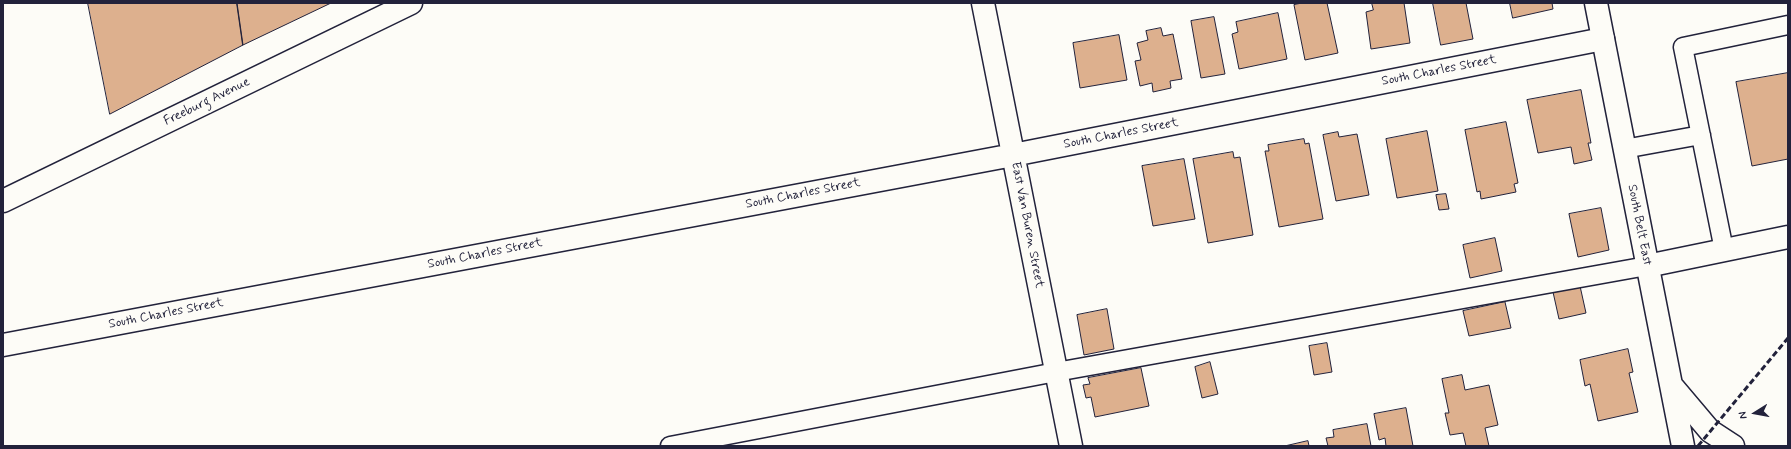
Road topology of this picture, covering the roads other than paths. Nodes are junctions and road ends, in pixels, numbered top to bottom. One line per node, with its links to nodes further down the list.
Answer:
1 (411, 3): 9 (street, Freeburg Avenue)
2 (983, 3): 8 (street, East Van Buren Street)
3 (1596, 3): 5 (street, South Belt East)
4 (1788, 25): 6 (lane)
5 (1603, 39): 7 (street, South Belt East); 8 (street, South Charles Street)
6 (1701, 135): 7 (lane); 11 (lane)
7 (1624, 150): 12 (street, South Belt East)
8 (1013, 155): 13 (street, South Charles Street); 14 (street, East Van Buren Street)
9 (3, 201)
10 (1788, 237): 11 (street)
11 (1724, 250): 12 (street)
12 (1647, 266): 14 (lane); 15 (street, South Belt East)
13 (3, 345)
14 (1056, 372): 16 (lane); 17 (street, East Van Buren Street)
15 (1671, 385): 18 (street, South Belt East); 19 (street)
16 (670, 446)
17 (1071, 446)
18 (1683, 446)
19 (1733, 446)

